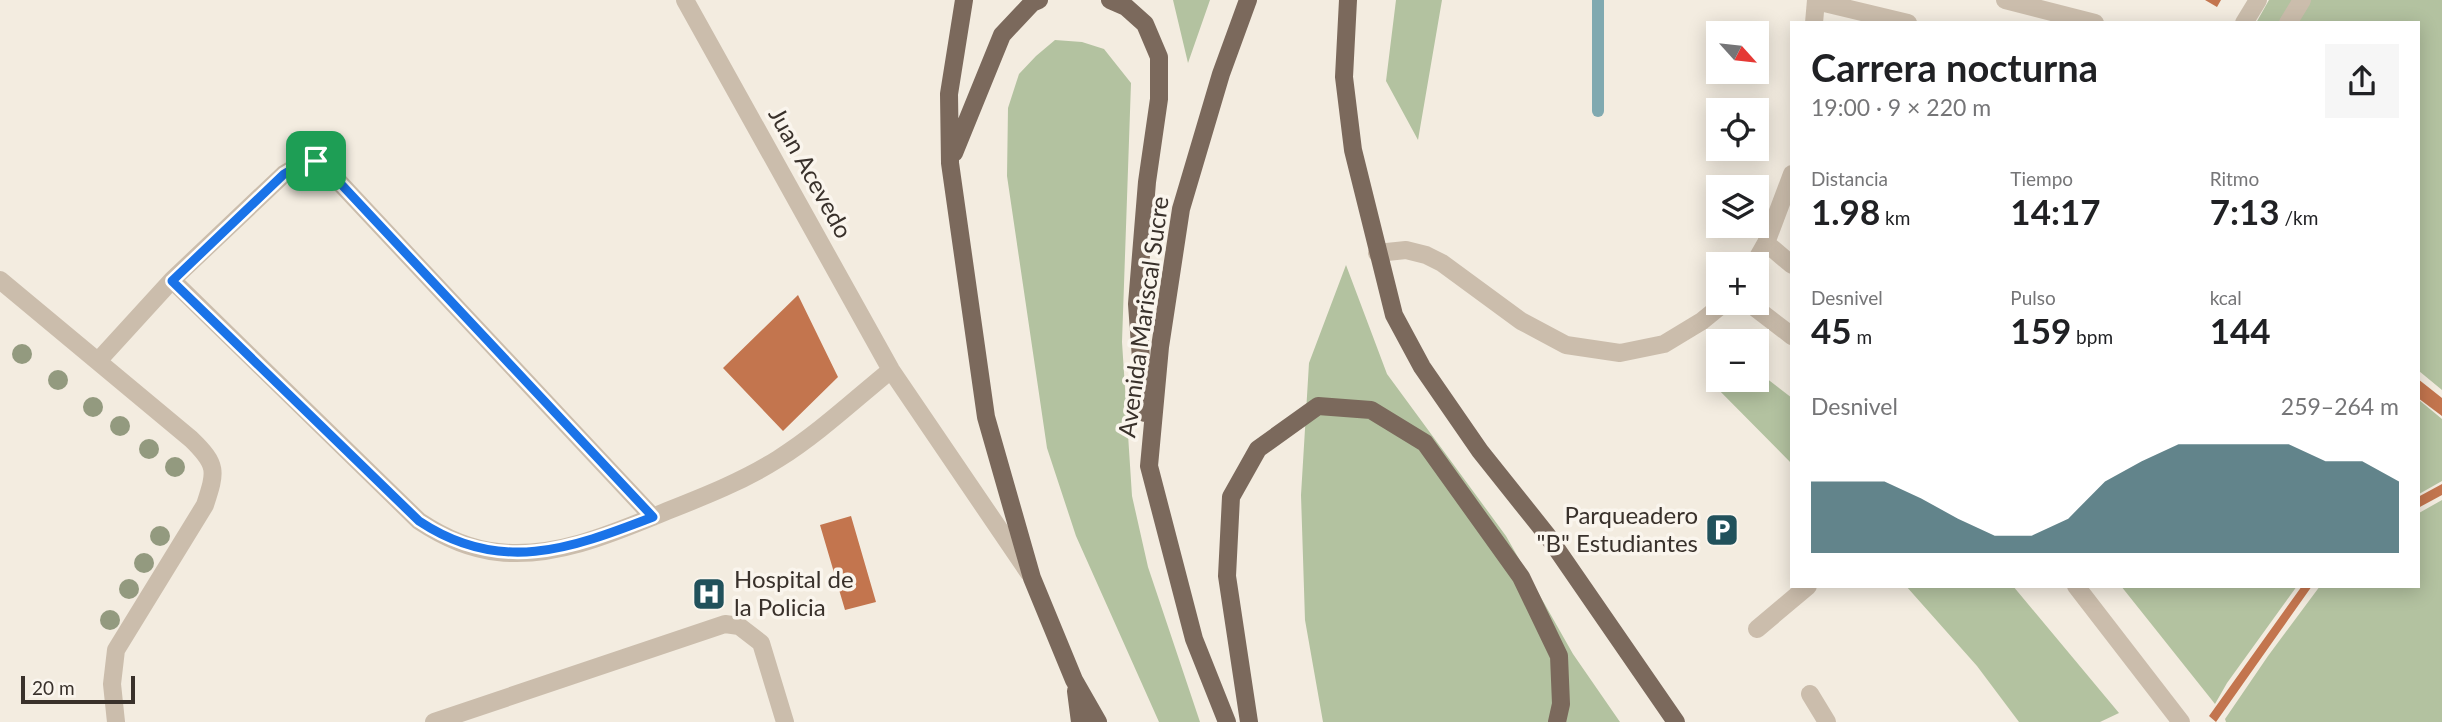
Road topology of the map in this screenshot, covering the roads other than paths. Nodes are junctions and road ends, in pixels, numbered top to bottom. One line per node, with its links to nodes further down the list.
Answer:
1 (685, 0): 28 (street, Juan Acevedo)
2 (964, 0): 16 (main road)
3 (1039, 0): 16 (main road)
4 (1110, 0): 29 (main road)
5 (1248, 0): 29 (main road, Avenida Mariscal Sucre)
6 (1348, 0): 20 (main road)
7 (1816, 0): 11 (street); 12 (street)
8 (2005, 0): 13 (street)
9 (2258, 0): 14 (street)
10 (2302, 0): 15 (street)
11 (1814, 21)
12 (1900, 21)
13 (2087, 21)
14 (2245, 21)
15 (2289, 21)
16 (950, 163): 31 (main road)
17 (1790, 179): 18 (street)
18 (1766, 243): 19 (street); 21 (street)
19 (1761, 252)
20 (1377, 253): 24 (street); 45 (main road)
21 (1790, 263)
22 (0, 279): 27 (street)
23 (172, 281): 27 (street); 30 (street); 30 (street)
24 (1709, 315)
25 (1765, 315): 26 (street)
26 (1790, 334)
27 (98, 361): 37 (street)
28 (891, 370): 30 (street); 31 (street)
29 (1149, 466): 42 (main road, Avenida Mariscal Sucre)
30 (653, 517)
31 (1032, 578): 35 (main road)
32 (1806, 588): 34 (street)
33 (2078, 588): 47 (street)
34 (1757, 629)
35 (1074, 680): 40 (main road); 41 (main road)
36 (1810, 694): 46 (street)
37 (116, 722)
38 (434, 722): 39 (street)
39 (785, 722)
40 (1080, 722)
41 (1098, 722)
42 (1227, 722)
43 (1249, 722): 44 (main road)
44 (1557, 722)
45 (1676, 722)
46 (1827, 722)
47 (2180, 722)

